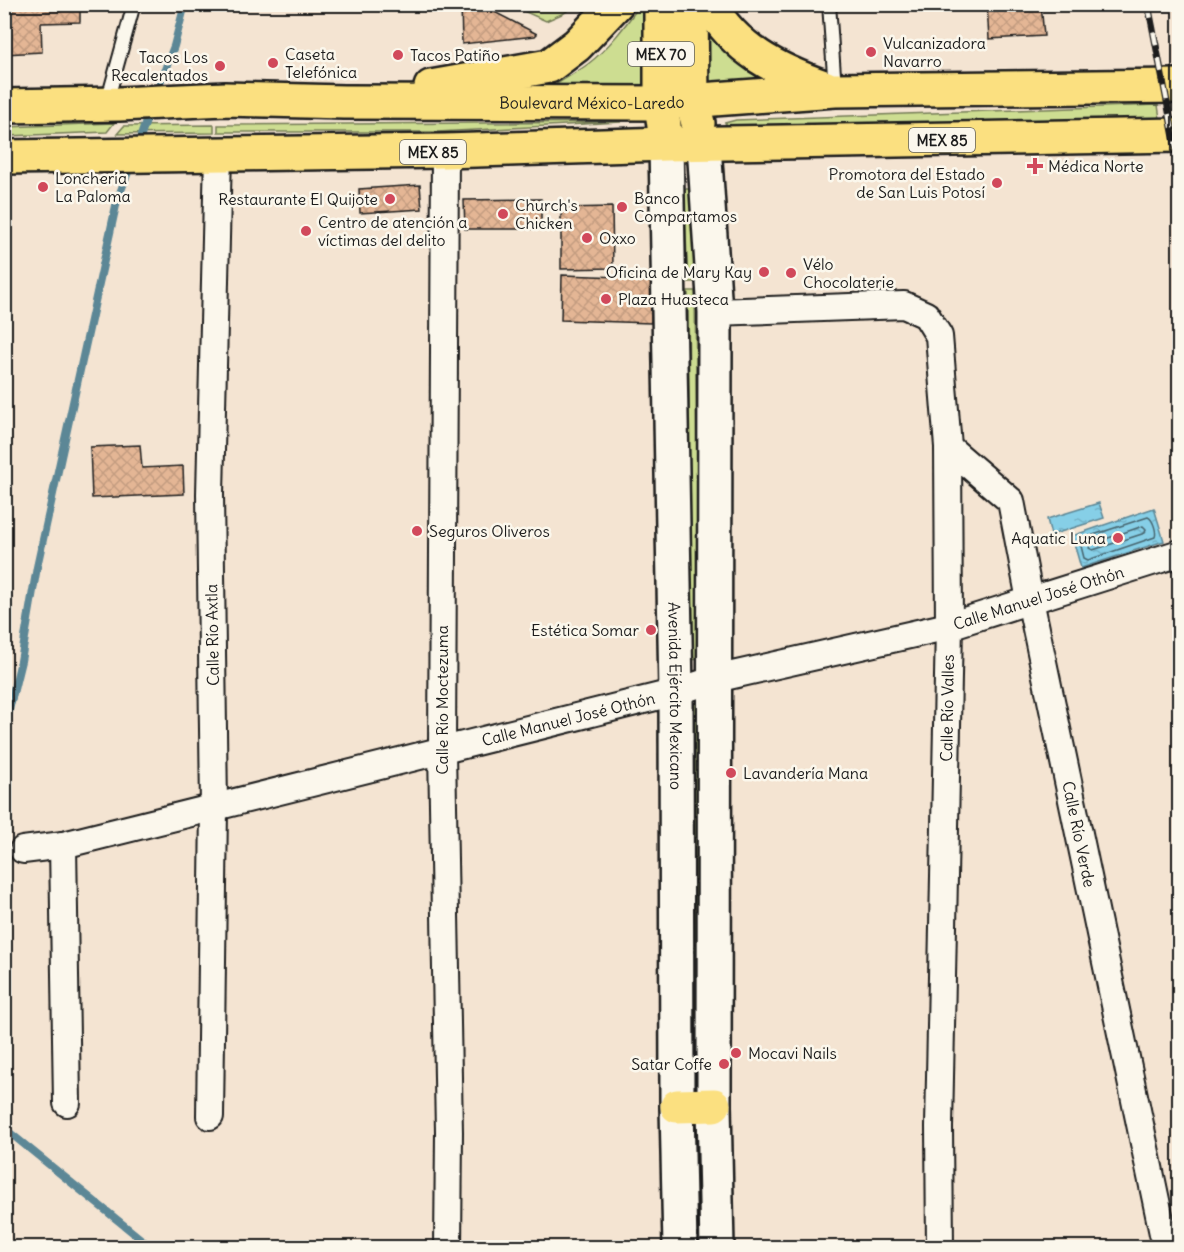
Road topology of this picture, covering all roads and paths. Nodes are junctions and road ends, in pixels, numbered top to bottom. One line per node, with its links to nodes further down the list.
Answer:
1 (134, 4): 11 (lane)
2 (616, 4): 9 (main road)
3 (661, 4): 10 (main road, MEX 70)
4 (691, 4): 10 (main road, MEX 70)
5 (709, 4): 8 (main road)
6 (829, 4): 8 (lane)
7 (1179, 86): 8 (main road, Boulevard México-Laredo)
8 (835, 90): 10 (main road, Boulevard México-Laredo)
9 (344, 102): 10 (main road, Boulevard México-Laredo); 11 (main road, Boulevard México-Laredo)
10 (677, 102): 14 (main road, MEX 70); 15 (main road, MEX 70)
11 (113, 104): 12 (main road, Boulevard México-Laredo)
12 (4, 106)
13 (1179, 135): 15 (main road, MEX 85)
14 (666, 144): 15 (main road); 16 (main road, MEX 85); 25 (main road, Avenida Ejército Mexicano)
15 (704, 145): 19 (main road)
16 (445, 152): 17 (main road, MEX 85); 26 (street, Calle Río Moctezuma)
17 (209, 154): 18 (main road); 27 (street, Calle Río Axtla)
18 (4, 157)
19 (715, 312): 20 (street, Calle Río Valles); 24 (main road)
20 (948, 447): 22 (street, Calle Río Verde); 23 (street, Calle Río Valles)
21 (1179, 553): 22 (street, Calle Manuel José Othón)
22 (1030, 600): 23 (street, Calle Manuel José Othón); 38 (street, Calle Río Verde)
23 (949, 626): 24 (street, Calle Manuel José Othón); 37 (street, Calle Río Valles)
24 (715, 679): 25 (street, Calle Manuel José Othón); 31 (main road)
25 (676, 692): 26 (street, Calle Manuel José Othón); 32 (main road, Avenida Ejército Mexicano)
26 (441, 751): 27 (street, Calle Manuel José Othón); 34 (street, Calle Río Moctezuma)
27 (214, 808): 28 (street, Calle Manuel José Othón); 33 (street, Calle Río Axtla)
28 (63, 845): 29 (street, Calle Manuel José Othón); 30 (street)
29 (23, 850)
30 (67, 1103)
31 (714, 1105): 32 (main road); 36 (main road)
32 (677, 1106): 35 (main road, Avenida Ejército Mexicano)
33 (210, 1116)
34 (448, 1248)
35 (680, 1248)
36 (717, 1248)
37 (940, 1248)
38 (1166, 1248)

